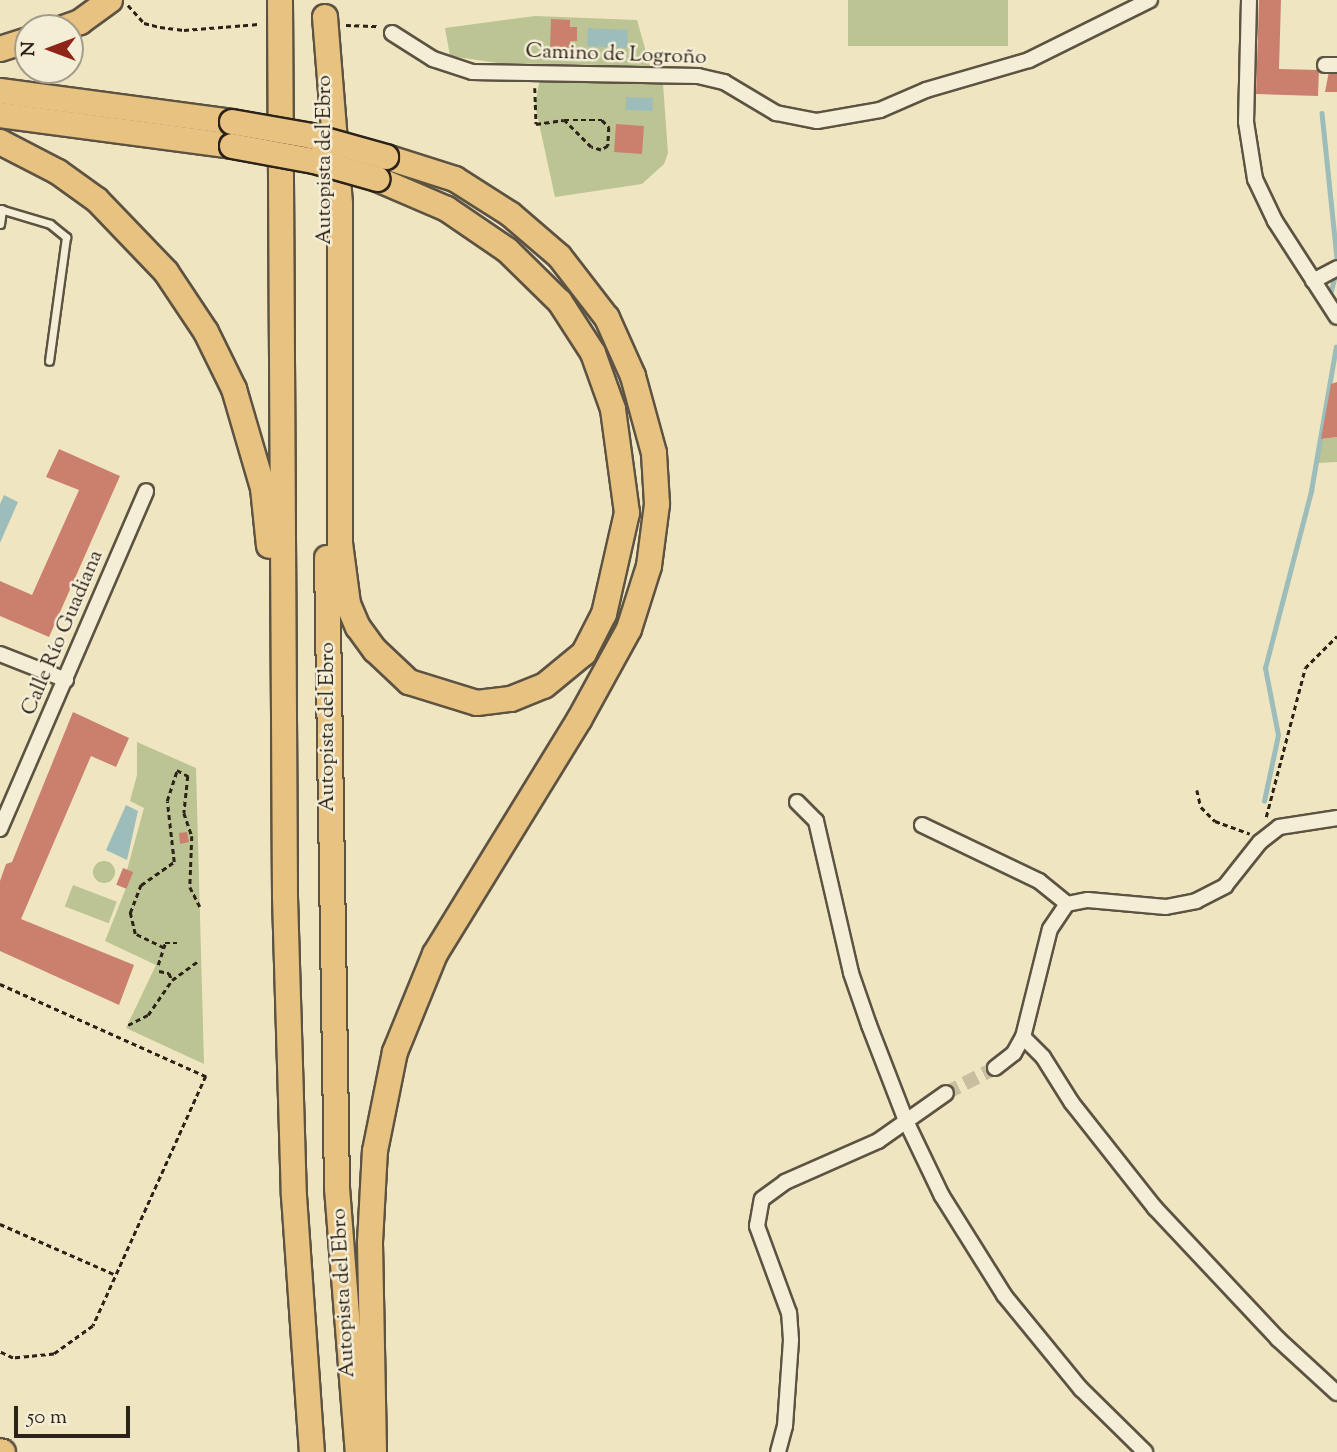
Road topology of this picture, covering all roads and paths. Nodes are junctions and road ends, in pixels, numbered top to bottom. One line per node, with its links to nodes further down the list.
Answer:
1 (280, 0): 46 (highway, Autopista del Ebro)
2 (1150, 0): 8 (street, Camino de Logroño)
3 (1249, 0): 19 (street)
4 (113, 2): 6 (highway); 7 (path)
5 (332, 14): 8 (path); 15 (highway); 52 (highway, Autopista del Ebro)
6 (84, 17)
7 (262, 23)
8 (392, 33)
9 (536, 83): 12 (path)
10 (0, 91): 13 (highway)
11 (0, 115): 13 (highway)
12 (564, 120): 12 (path)
13 (232, 134): 15 (highway, bridge)
14 (0, 142): 46 (highway)
15 (381, 168): 53 (highway)
16 (1, 209): 17 (lane); 21 (lane)
17 (0, 224)
18 (1337, 268): 19 (street)
19 (1313, 281): 20 (street)
20 (1337, 317)
21 (49, 361)
22 (146, 491): 25 (street, Calle Río Guadiana)
23 (1337, 636): 31 (path)
24 (0, 654): 25 (street)
25 (66, 680): 30 (street, Calle Río Guadiana)
26 (1197, 790): 31 (path)
27 (797, 802): 45 (street)
28 (1337, 818): 31 (street)
29 (922, 825): 32 (street)
30 (0, 829)
31 (1260, 842): 32 (street)
32 (1067, 904): 42 (street)
33 (200, 907): 35 (path)
34 (177, 943): 35 (path)
35 (164, 948): 37 (path)
36 (198, 961): 39 (path)
37 (158, 965)
38 (159, 971): 39 (path)
39 (172, 979): 41 (path)
40 (0, 984): 48 (path)
41 (128, 1025)
42 (1023, 1037): 43 (street); 50 (street)
43 (995, 1068)
44 (946, 1093): 45 (street)
45 (906, 1121): 54 (street); 55 (street)
46 (294, 1196): 51 (highway, Autopista del Ebro)
47 (0, 1224): 48 (path)
48 (116, 1275): 49 (path)
49 (0, 1352)
50 (1337, 1393)
51 (312, 1452)
52 (358, 1452)
53 (374, 1452)
54 (778, 1452)
55 (1145, 1452)

